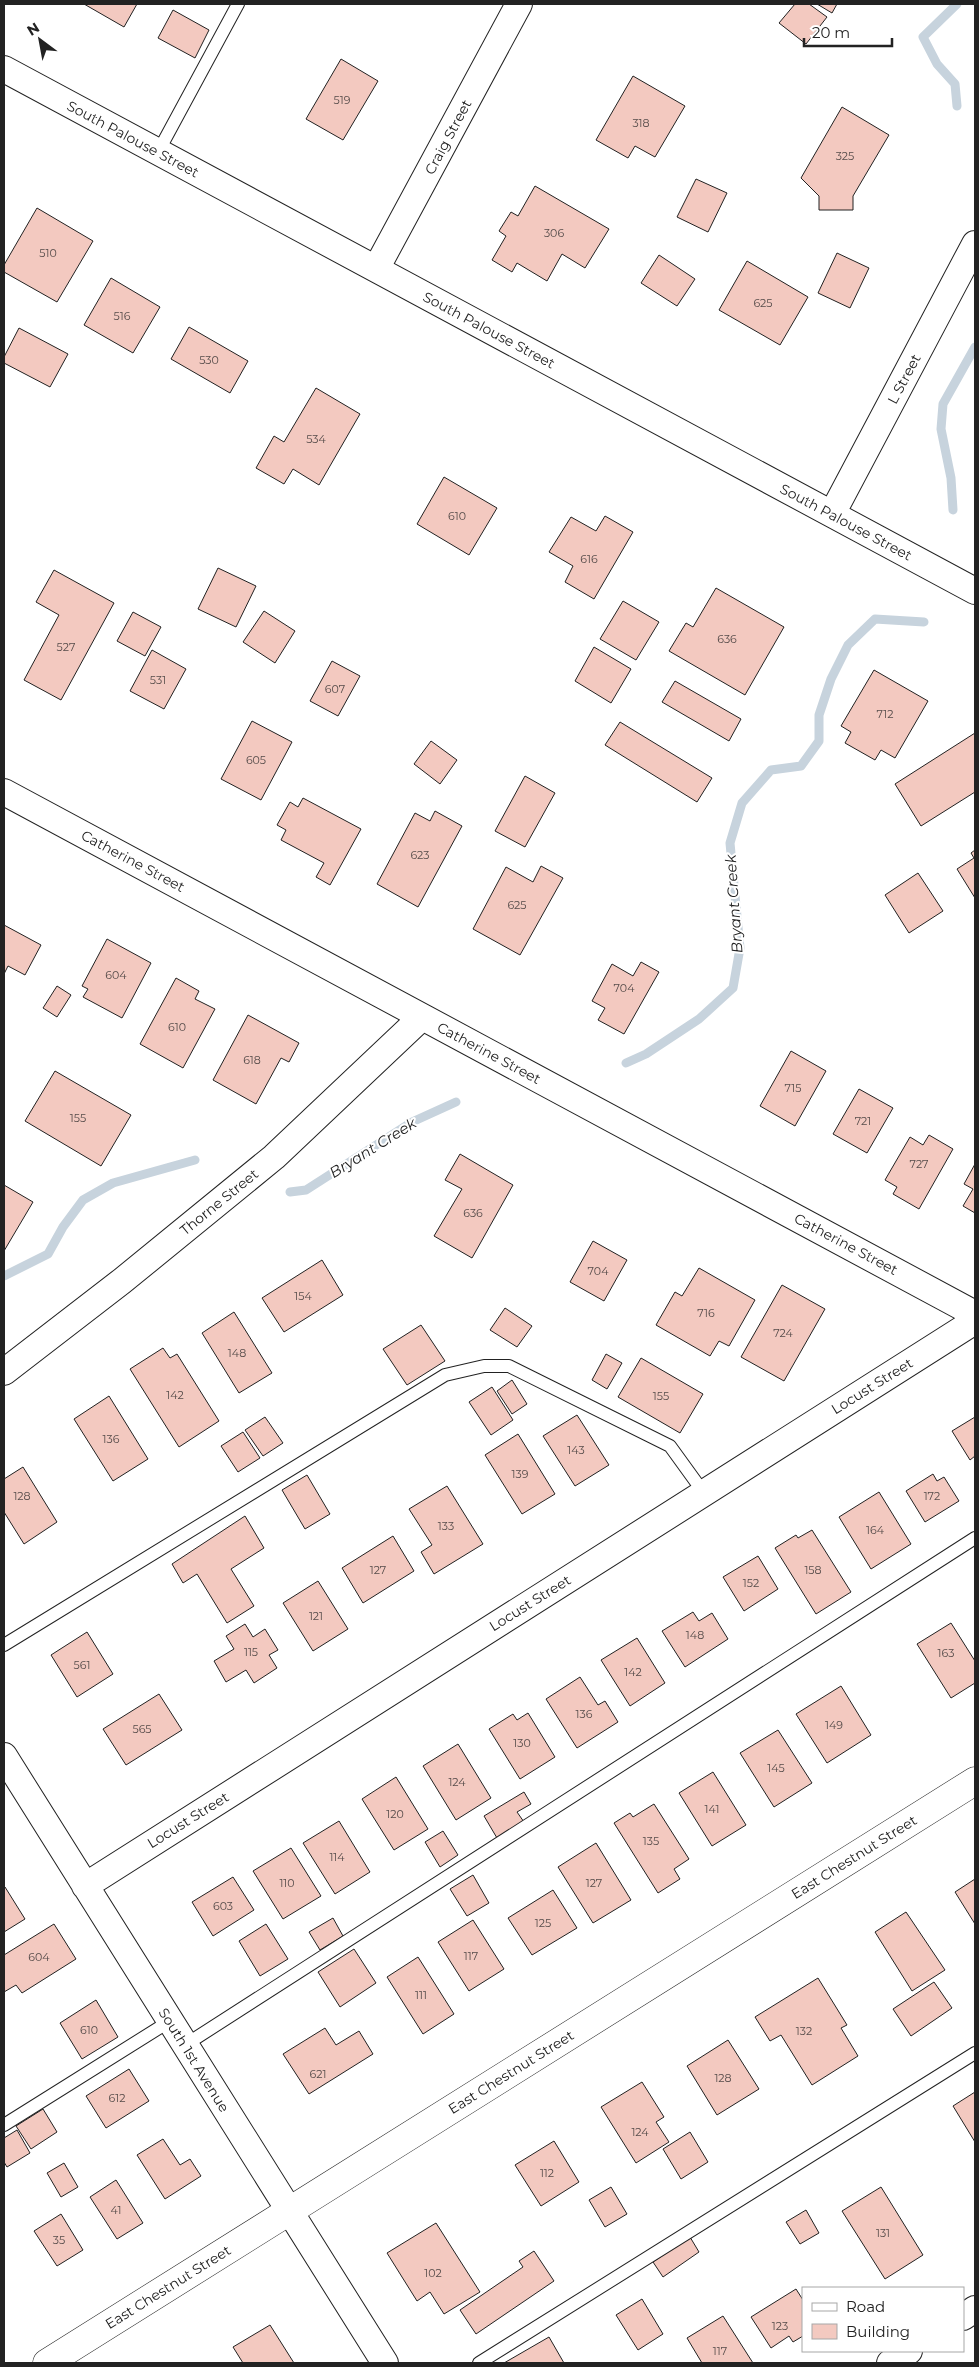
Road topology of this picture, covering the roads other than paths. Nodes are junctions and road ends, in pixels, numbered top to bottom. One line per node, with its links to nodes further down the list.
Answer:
1 (238, 4): 4 (lane)
2 (519, 4): 6 (street, Craig Street)
3 (4, 69): 4 (street, South Palouse Street)
4 (158, 152): 6 (street, South Palouse Street)
5 (975, 244): 7 (street, L Street)
6 (376, 269): 7 (street, South Palouse Street)
7 (832, 514): 8 (street, South Palouse Street)
8 (975, 591)
9 (4, 792): 10 (street, Catherine Street)
10 (422, 1017): 11 (street, Catherine Street); 13 (street, Thorne Street)
11 (975, 1314)
12 (975, 1321): 14 (street, Locust Street)
13 (4, 1372)
14 (704, 1493): 16 (lane); 19 (street, Locust Street)
15 (975, 1538): 21 (lane)
16 (4, 1645)
17 (4, 1756): 19 (street, South 1st Avenue)
18 (975, 1781): 24 (main road, East Chestnut Street)
19 (85, 1886): 20 (street, South 1st Avenue)
20 (170, 2021): 21 (street, South 1st Avenue); 23 (lane)
21 (185, 2045): 24 (street, South 1st Avenue)
22 (975, 2052): 30 (lane)
23 (4, 2125)
24 (290, 2211): 28 (main road, East Chestnut Street); 29 (street, South 1st Avenue)
25 (975, 2309): 26 (street)
26 (964, 2316)
27 (908, 2352): 31 (street)
28 (47, 2363)
29 (385, 2363)
30 (479, 2363)
31 (890, 2363)

